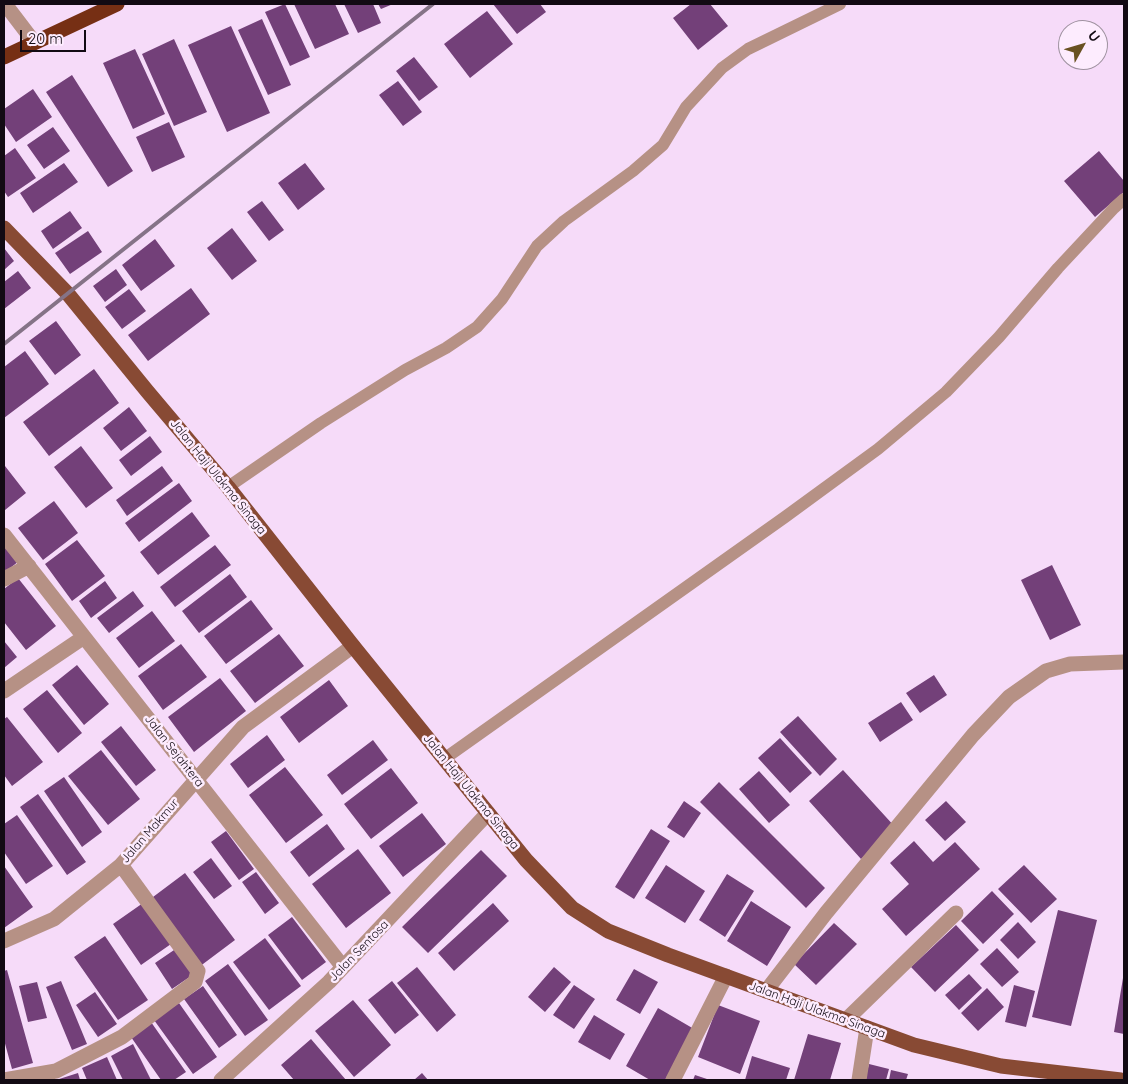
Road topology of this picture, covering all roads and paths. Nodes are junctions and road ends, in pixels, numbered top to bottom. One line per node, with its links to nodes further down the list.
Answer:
1 (5, 4): 4 (street)
2 (117, 4): 4 (highway)
3 (840, 4): 8 (lane)
4 (34, 42): 5 (highway)
5 (4, 57)
6 (1124, 199): 16 (lane)
7 (4, 228): 8 (main road, Jalan Haji Ulakma Sinaga)
8 (228, 487): 13 (main road, Jalan Haji Ulakma Sinaga)
9 (4, 535): 10 (street, Jalan Sejahtera)
10 (29, 566): 11 (street); 12 (street, Jalan Sejahtera)
11 (4, 579)
12 (84, 637): 15 (street); 17 (street, Jalan Sejahtera)
13 (353, 646): 16 (main road, Jalan Haji Ulakma Sinaga); 17 (street, Jalan Makmur)
14 (1124, 662): 24 (street)
15 (4, 691)
16 (444, 759): 18 (main road, Jalan Haji Ulakma Sinaga)
17 (196, 780): 19 (street, Jalan Makmur); 22 (street, Jalan Sejahtera)
18 (488, 813): 22 (street, Jalan Sentosa); 23 (main road, Jalan Haji Ulakma Sinaga)
19 (121, 865): 21 (street, Jalan Makmur); 28 (street)
20 (956, 913): 25 (street)
21 (4, 941)
22 (343, 967): 29 (street, Jalan Sentosa)
23 (726, 976): 24 (main road, Jalan Haji Ulakma Sinaga); 30 (street)
24 (766, 991): 25 (main road, Jalan Haji Ulakma Sinaga)
25 (847, 1019): 26 (main road, Jalan Haji Ulakma Sinaga)
26 (867, 1028): 31 (street); 32 (main road, Jalan Haji Ulakma Sinaga)
27 (4, 1076): 28 (street)
28 (4, 1080)
29 (221, 1080)
30 (673, 1080)
31 (859, 1080)
32 (1121, 1080)

